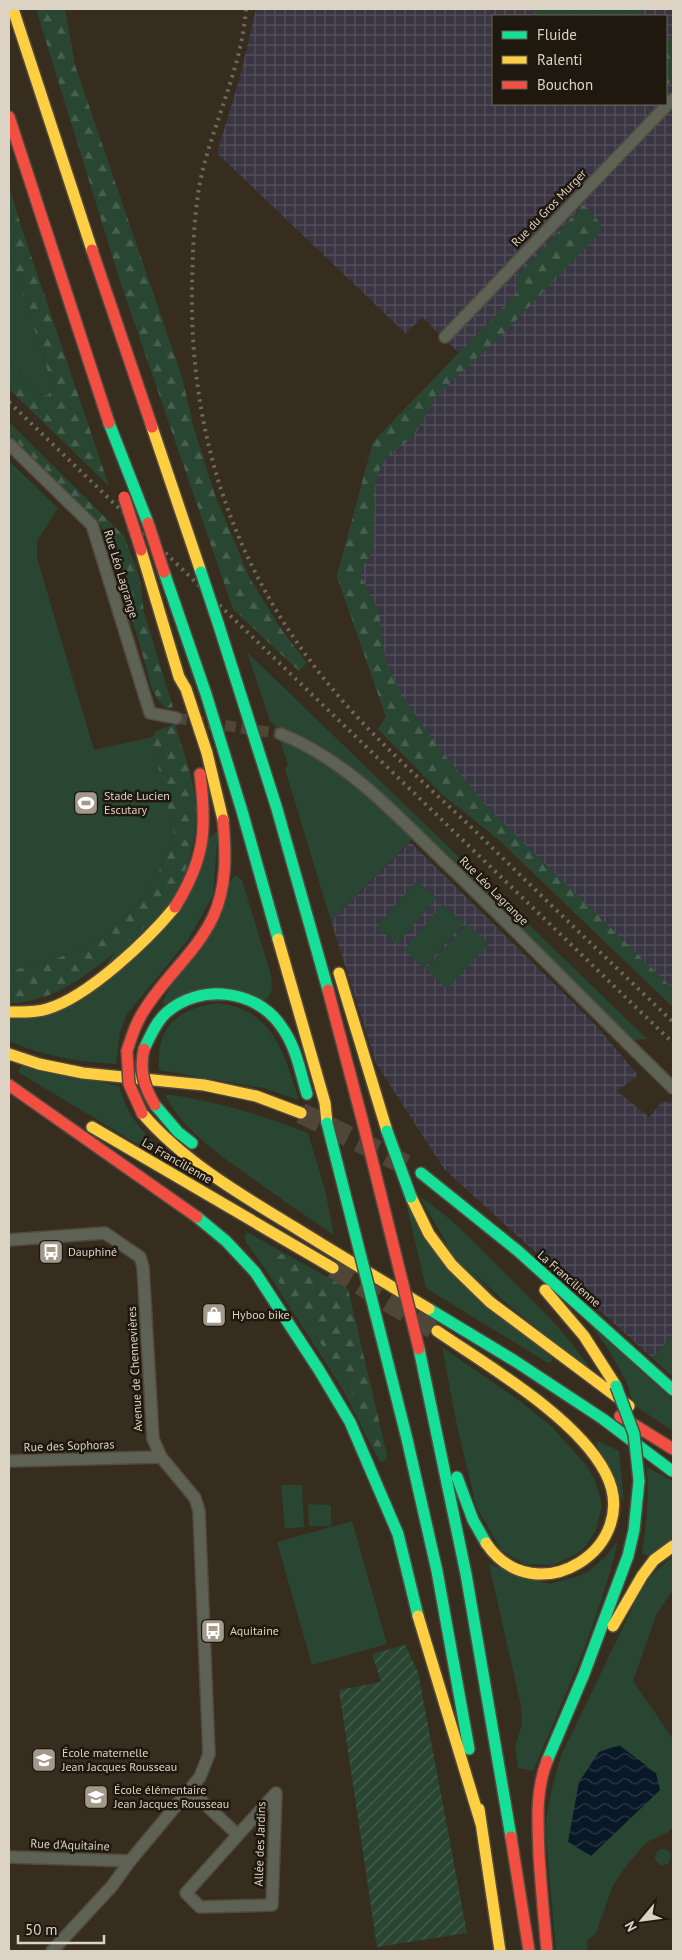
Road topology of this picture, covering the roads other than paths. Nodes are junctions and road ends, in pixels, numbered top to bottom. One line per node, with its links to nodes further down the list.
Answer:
1 (13, 9): 10 (highway, bridge)
2 (673, 99): 4 (street, Rue du Gros Murger)
3 (9, 117): 5 (highway)
4 (445, 337)
5 (114, 438): 7 (highway, bridge); 19 (highway, bridge)
6 (9, 444): 8 (street, Rue Léo Lagrange)
7 (179, 677): 13 (highway); 34 (highway, bridge)
8 (176, 718)
9 (281, 734): 17 (street, Rue Léo Lagrange)
10 (316, 940): 11 (highway); 29 (highway, bridge)
11 (327, 949)
12 (336, 962): 30 (highway, bridge)
13 (9, 1012)
14 (9, 1054): 18 (highway)
15 (9, 1076): 25 (highway, La Francilienne)
16 (9, 1085): 38 (highway)
17 (673, 1088)
18 (301, 1113)
19 (326, 1123): 20 (highway, bridge); 38 (highway, bridge)
20 (199, 1149)
21 (421, 1173): 23 (highway, La Francilienne)
22 (254, 1189): 31 (highway)
23 (451, 1195): 26 (highway, La Francilienne); 36 (highway, bridge)
24 (9, 1240): 32 (street, Avenue de Chennevières)
25 (333, 1268)
26 (673, 1390)
27 (565, 1409): 29 (highway)
28 (581, 1419): 34 (highway)
29 (439, 1431): 44 (highway)
30 (673, 1439)
31 (673, 1449)
32 (161, 1457): 33 (street, Rue des Sophoras); 37 (street, Avenue de Chennevières)
33 (9, 1461)
34 (673, 1471)
35 (673, 1546): 36 (highway)
36 (589, 1659): 45 (highway)
37 (190, 1790): 39 (street, Allée des Jardins); 41 (street)
38 (481, 1824): 43 (highway)
39 (238, 1835): 39 (street, Allée des Jardins)
40 (9, 1857): 41 (street, Rue d'Aquitaine)
41 (130, 1861): 42 (street)
42 (52, 1951)
43 (500, 1951)
44 (529, 1951)
45 (547, 1951)

